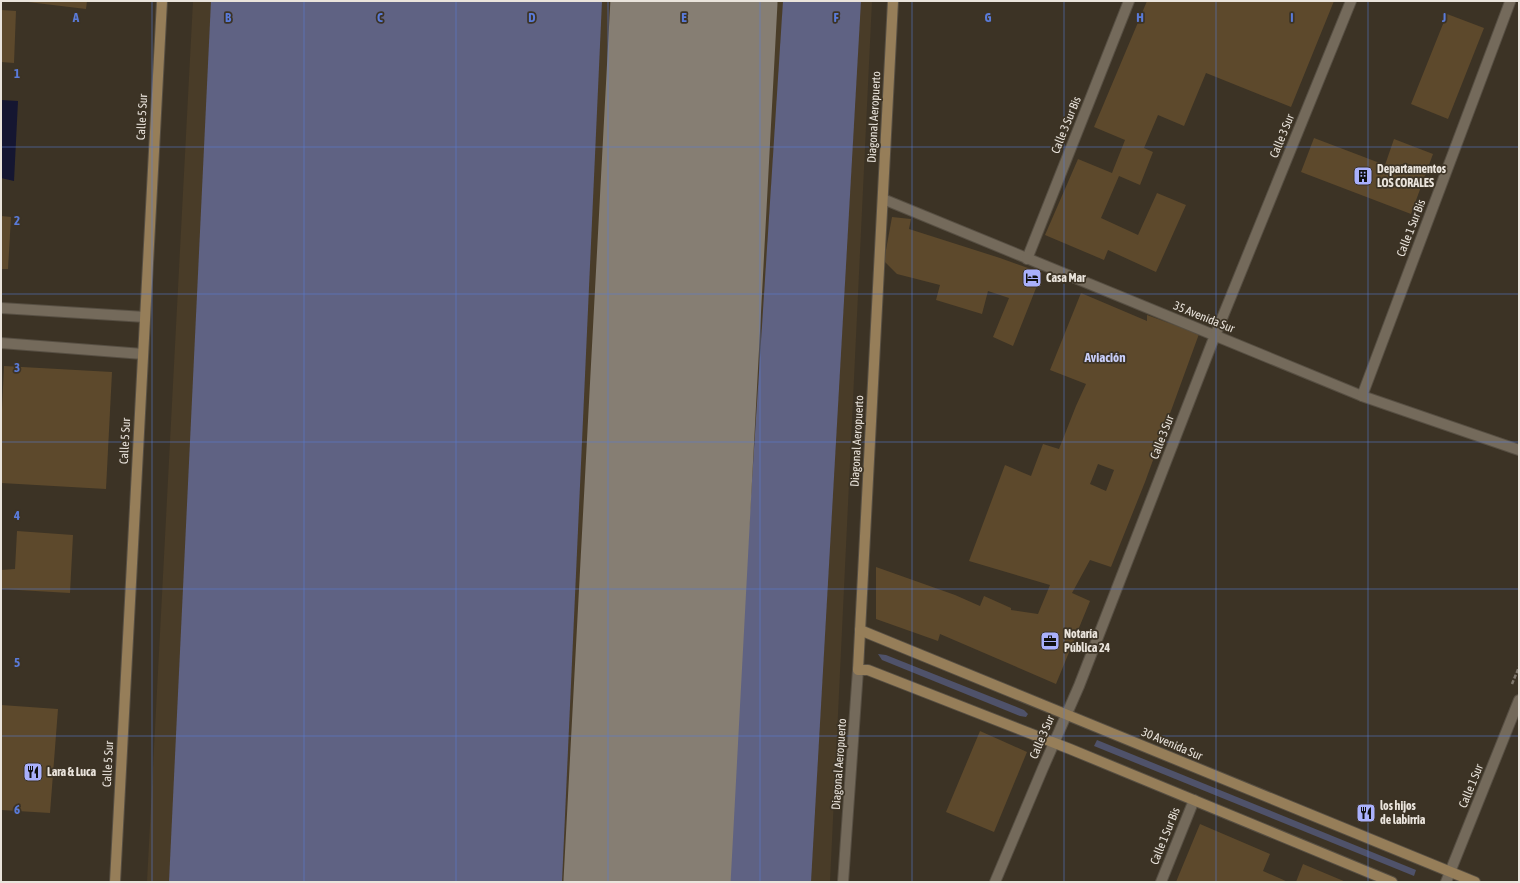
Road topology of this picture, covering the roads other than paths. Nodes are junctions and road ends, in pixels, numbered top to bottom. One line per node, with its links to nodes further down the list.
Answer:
1 (162, 1): 9 (street, Calle 5 Sur)
2 (893, 1): 6 (street, Diagonal Aeropuerto)
3 (1129, 1): 7 (street, Calle 3 Sur Bis)
4 (1351, 1): 10 (street, Calle 3 Sur)
5 (1512, 3): 13 (street, Calle 1 Sur Bis)
6 (883, 199): 7 (street, 35 Avenida Sur); 15 (street, Diagonal Aeropuerto)
7 (1027, 259): 10 (street, 35 Avenida Sur)
8 (1, 308): 9 (street)
9 (145, 317): 12 (street, Calle 5 Sur)
10 (1215, 336): 13 (street, 35 Avenida Sur); 18 (street, Calle 3 Sur)
11 (1, 343): 12 (street)
12 (143, 354): 22 (street, Calle 5 Sur)
13 (1362, 396): 14 (street, 35 Avenida Sur)
14 (1519, 450)
15 (860, 630): 16 (street, Diagonal Aeropuerto); 18 (street, 30 Avenida Sur)
16 (858, 670): 19 (street); 23 (street, Diagonal Aeropuerto)
17 (1519, 700): 21 (street, Calle 1 Sur)
18 (1066, 714): 19 (street, Calle 3 Sur); 21 (street, 30 Avenida Sur)
19 (1054, 742): 20 (street); 24 (street, Calle 3 Sur)
20 (1194, 800): 25 (street, Calle 1 Sur Bis); 26 (street)
21 (1451, 872): 27 (street, Calle 1 Sur); 28 (street, 30 Avenida Sur)
22 (115, 882)
23 (843, 882)
24 (995, 882)
25 (1161, 882)
26 (1392, 882)
27 (1446, 882)
28 (1476, 882)

